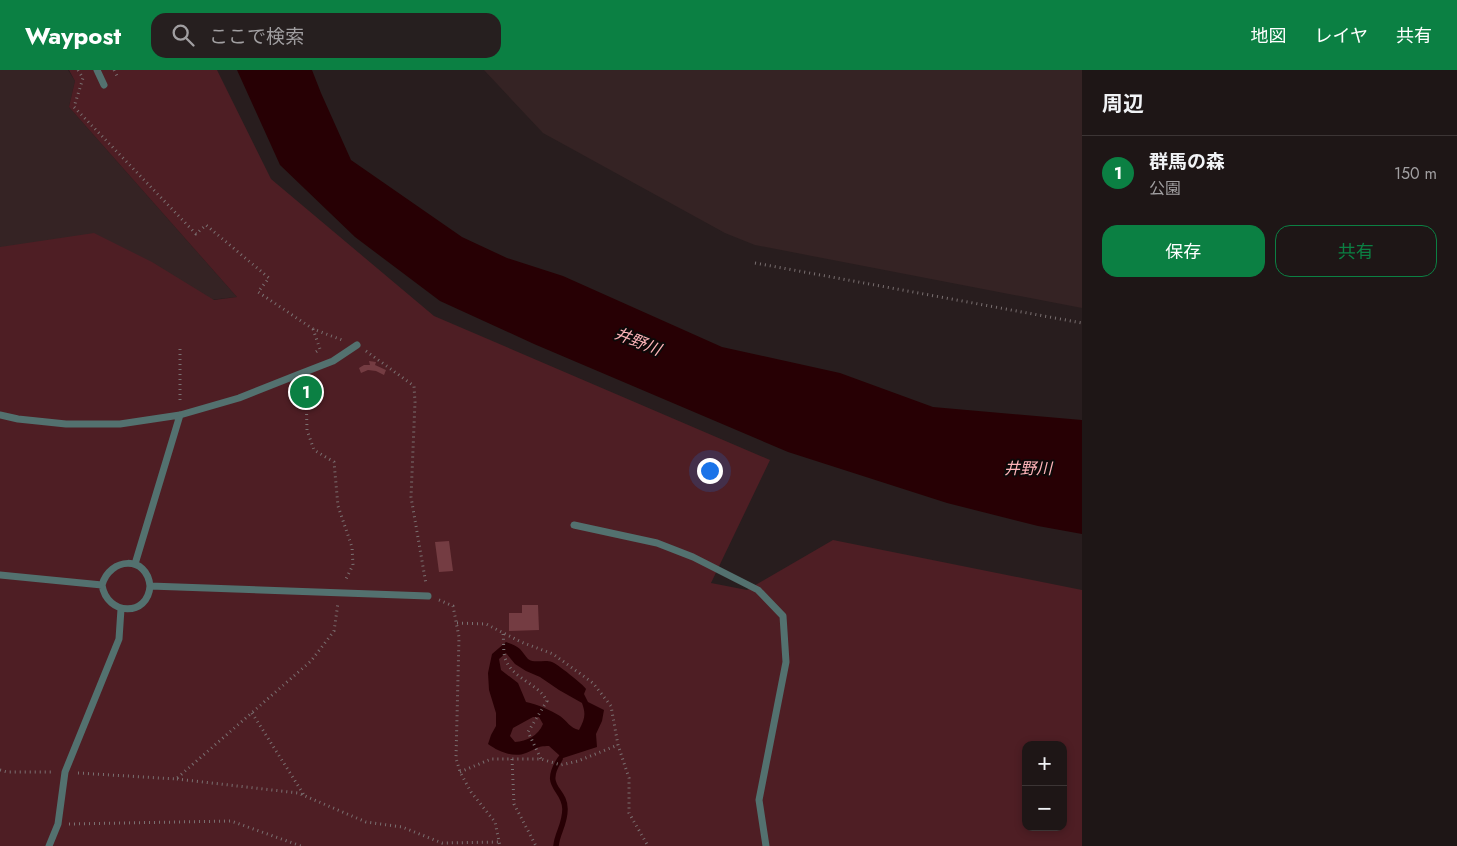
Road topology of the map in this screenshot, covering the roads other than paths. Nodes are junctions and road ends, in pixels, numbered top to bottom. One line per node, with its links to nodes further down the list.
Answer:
1 (97, 70): 2 (lane)
2 (104, 85)
3 (357, 345): 4 (lane)
4 (180, 415): 5 (lane); 7 (lane)
5 (0, 416)
6 (574, 525): 14 (lane)
7 (135, 564): 9 (lane); 10 (lane)
8 (0, 576): 9 (lane)
9 (102, 585): 12 (lane)
10 (150, 586): 11 (lane); 12 (lane)
11 (428, 596)
12 (122, 609): 13 (lane)
13 (49, 846)
14 (766, 846)

